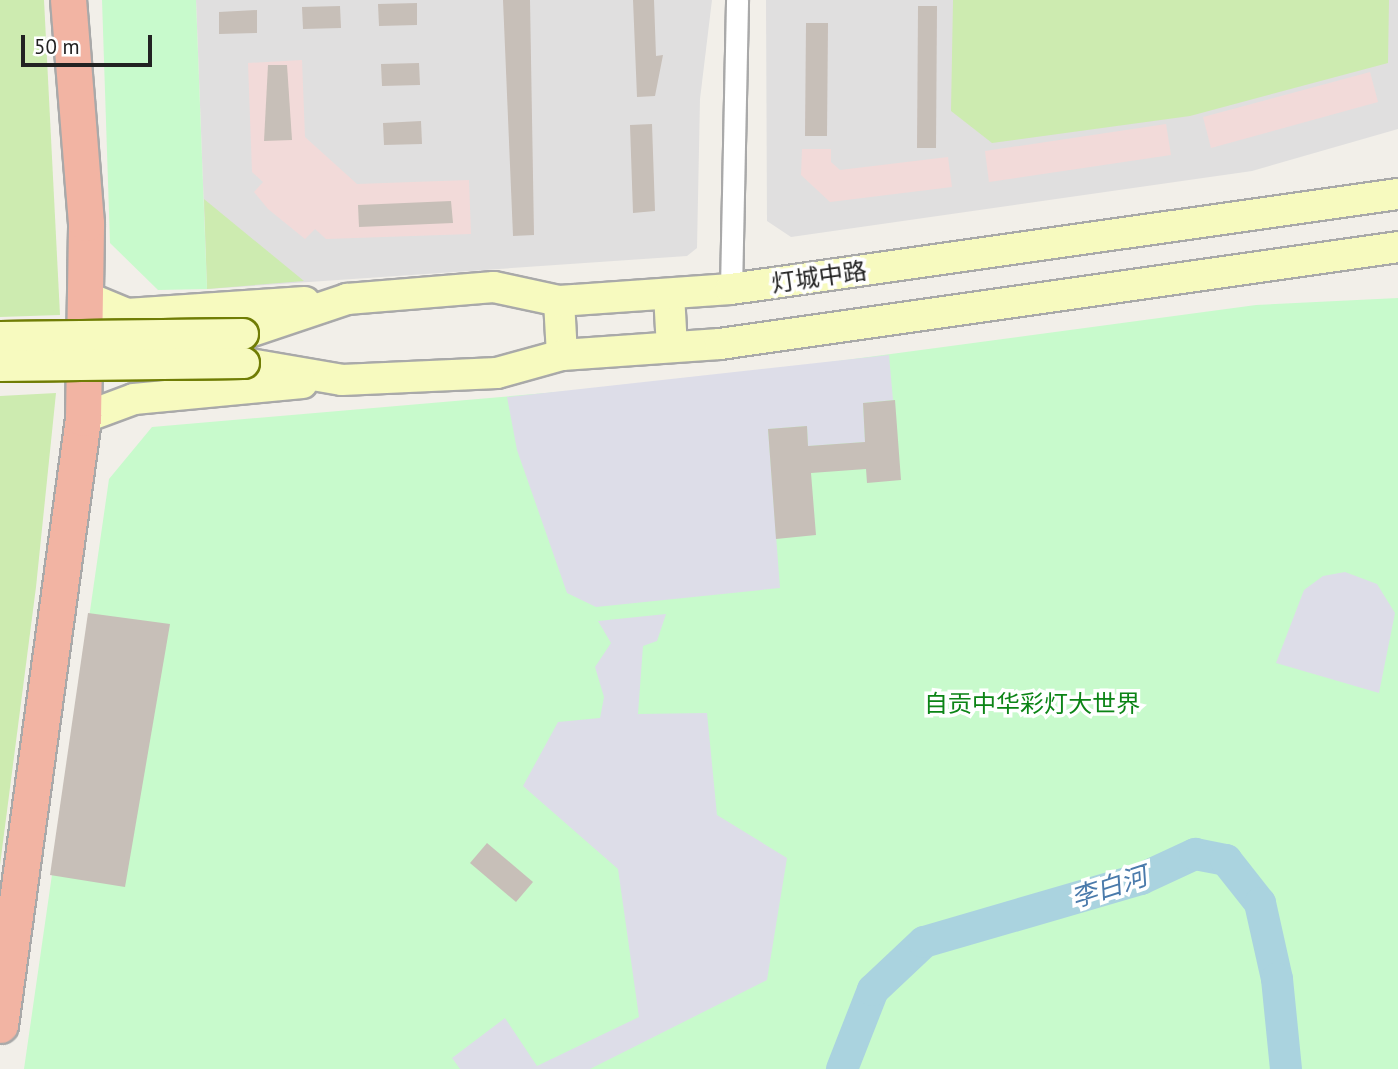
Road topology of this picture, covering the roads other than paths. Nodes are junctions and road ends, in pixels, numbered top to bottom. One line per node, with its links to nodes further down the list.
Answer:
1 (68, 0): 7 (highway)
2 (737, 0): 5 (street)
3 (1398, 194): 5 (main road, 灯城中路)
4 (1398, 247): 11 (main road)
5 (731, 289): 6 (main road, 灯城中路)
6 (669, 294): 9 (main road, 灯城中路); 11 (main road)
7 (84, 296): 8 (main road); 16 (highway)
8 (347, 299): 9 (main road, 灯城中路); 12 (main road, 灯城中路)
9 (559, 301): 13 (main road)
10 (0, 337): 12 (main road, bridge)
11 (672, 347): 13 (main road)
12 (244, 348): 14 (main road, bridge); 15 (main road)
13 (562, 355): 15 (main road)
14 (0, 366)
15 (342, 380): 16 (main road)
16 (83, 418): 17 (highway)
17 (0, 1025)

